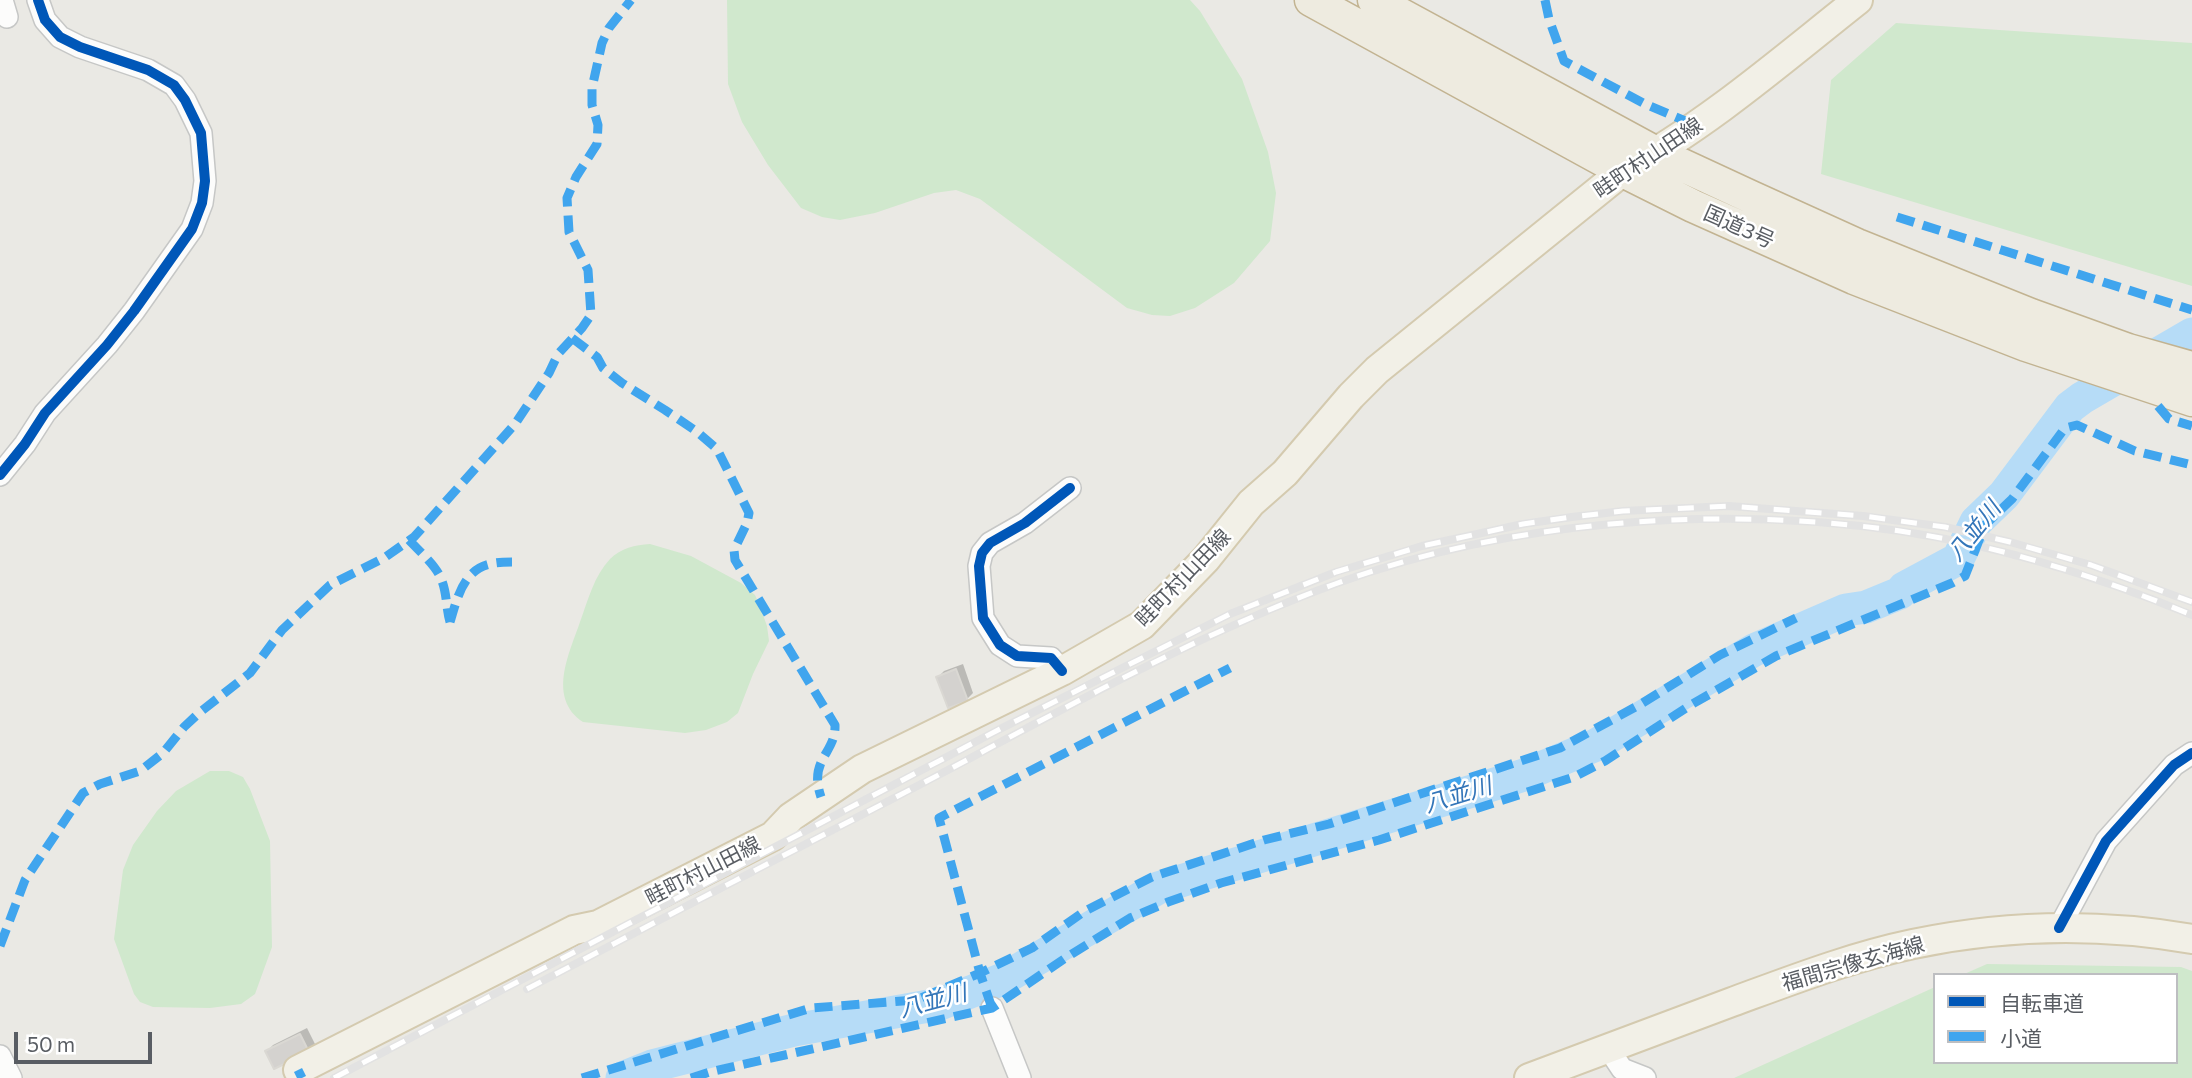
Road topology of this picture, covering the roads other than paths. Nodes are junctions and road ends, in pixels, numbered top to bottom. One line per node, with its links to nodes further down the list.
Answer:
1 (38, 0): 9 (street)
2 (1311, 0): 6 (highway, 国道3号)
3 (1374, 0): 5 (highway, 国道3号)
4 (1858, 0): 5 (main road, 畦町村山田線)
5 (1656, 153): 6 (main road, 畦町村山田線); 7 (highway, 国道3号)
6 (1623, 171): 8 (highway, 国道3号); 11 (main road, 畦町村山田線)
7 (2181, 365)
8 (2192, 400)
9 (0, 475)
10 (1070, 488): 11 (street)
11 (1062, 671): 18 (main road, 畦町村山田線)
12 (2192, 753): 13 (street)
13 (2059, 928): 14 (main road, 福間宗像玄海線); 16 (main road, 福間宗像玄海線)
14 (2192, 939)
15 (992, 1008): 20 (street)
16 (1608, 1048): 21 (main road, 福間宗像玄海線); 22 (street)
17 (0, 1056): 19 (street)
18 (289, 1074)
19 (11, 1078)
20 (1020, 1078)
21 (1529, 1078)
22 (1645, 1078)

